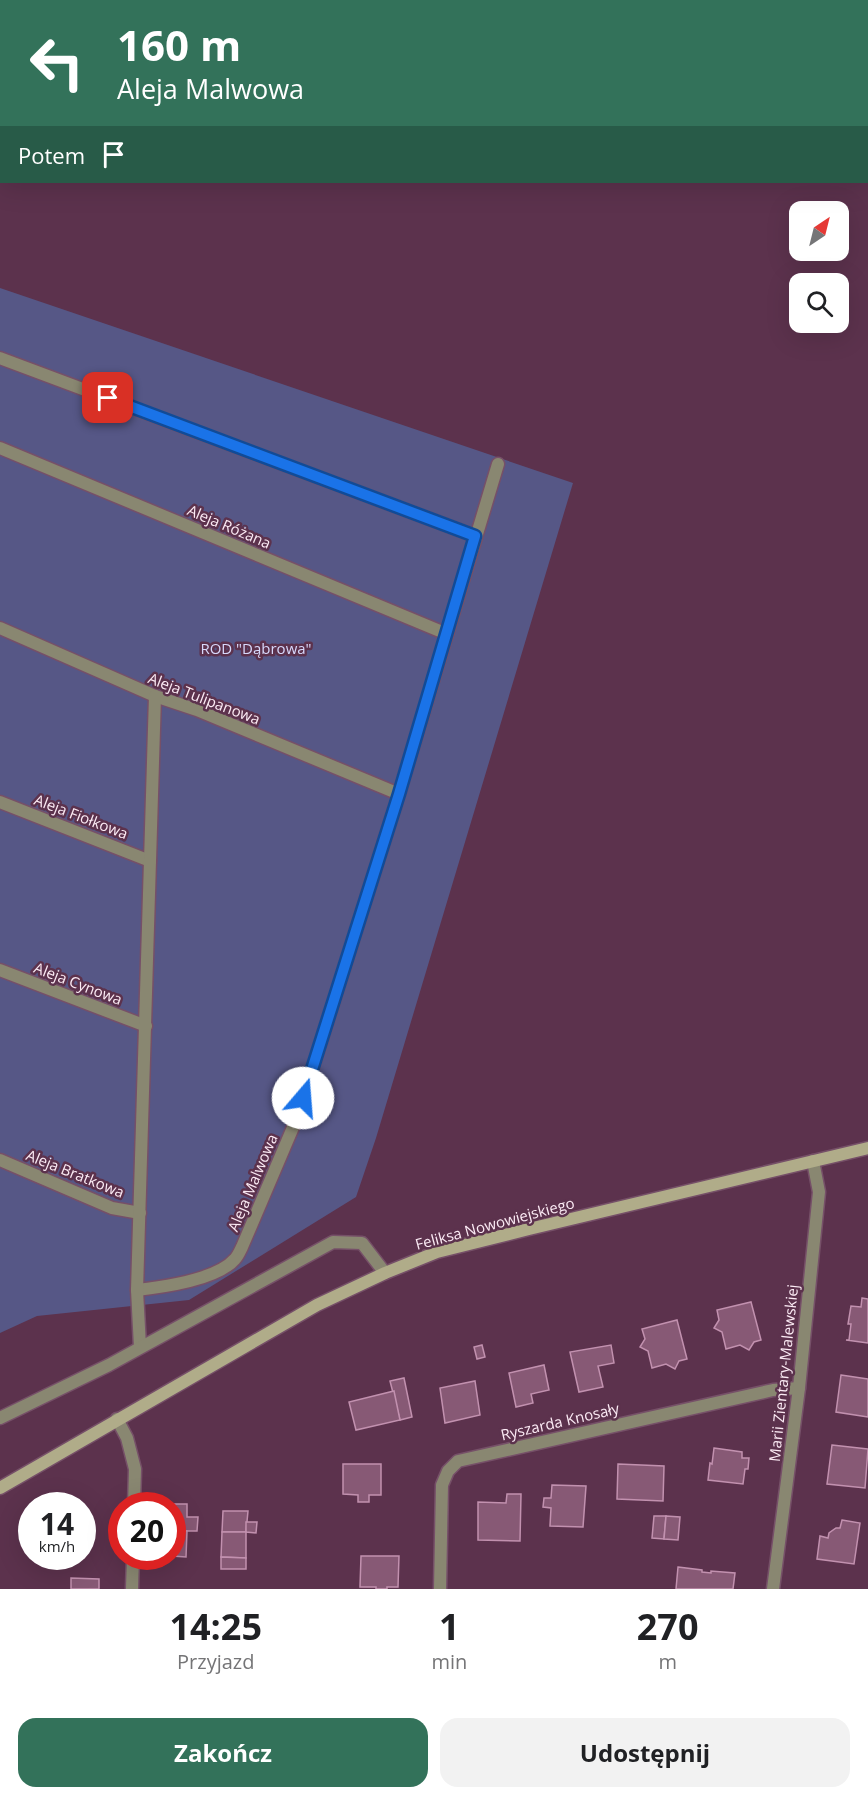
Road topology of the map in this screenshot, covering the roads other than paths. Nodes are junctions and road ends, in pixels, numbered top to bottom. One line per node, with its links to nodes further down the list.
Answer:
1 (0, 358): 4 (street)
2 (0, 448): 6 (street, Aleja Różana)
3 (498, 464): 4 (street, Aleja Malwowa)
4 (475, 536): 6 (street, Aleja Malwowa)
5 (0, 628): 7 (street, Aleja Tulipanowa)
6 (447, 634): 8 (street, Aleja Malwowa)
7 (155, 696): 8 (street, Aleja Tulipanowa); 10 (street)
8 (399, 794): 18 (street, Aleja Malwowa)
9 (0, 802): 10 (street, Aleja Fiołkowa)
10 (150, 861): 12 (street)
11 (0, 970): 12 (street, Aleja Cynowa)
12 (146, 1026): 16 (street)
13 (868, 1148): 15 (street, Feliksa Nowowiejskiego)
14 (0, 1160): 16 (street, Aleja Bratkowa)
15 (813, 1161): 17 (street, Feliksa Nowowiejskiego); 20 (street, Marii Zientary-Malewskiej)
16 (140, 1213): 18 (street)
17 (385, 1273): 19 (street); 22 (street, Feliksa Nowowiejskiego)
18 (137, 1290): 19 (street)
19 (140, 1347): 21 (street)
20 (799, 1388): 27 (street, Ryszarda Knosały); 28 (street, Marii Zientary-Malewskiej)
21 (0, 1418)
22 (117, 1419): 23 (street, Feliksa Nowowiejskiego); 24 (street)
23 (0, 1488)
24 (134, 1492)
25 (133, 1570): 26 (street)
26 (132, 1589)
27 (440, 1589)
28 (773, 1589)

